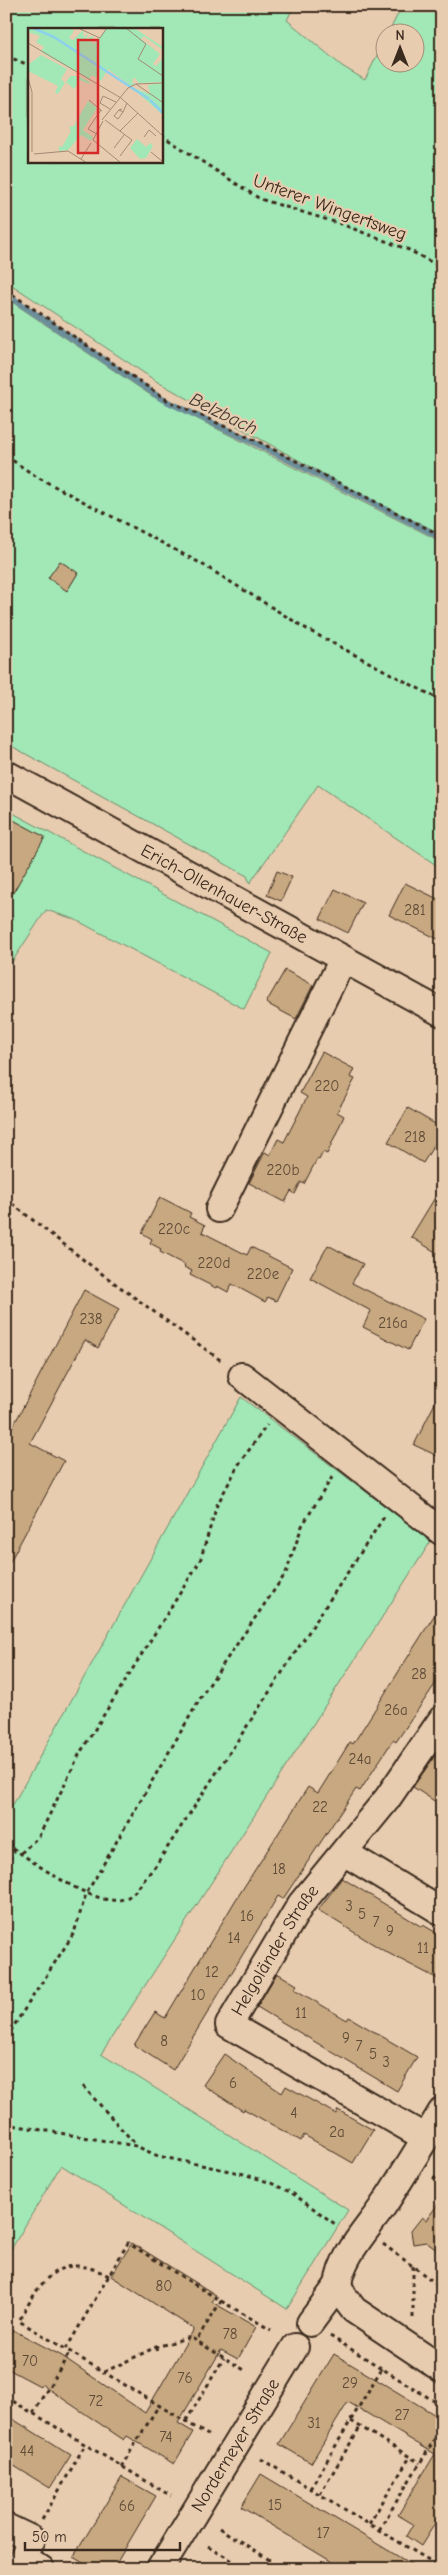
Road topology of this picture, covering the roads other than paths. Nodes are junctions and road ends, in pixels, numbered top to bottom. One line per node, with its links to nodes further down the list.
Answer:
1 (6, 774): 2 (street, Erich-Ollenhauer-Straße)
2 (343, 959): 3 (street, Erich-Ollenhauer-Straße); 4 (street)
3 (442, 1013)
4 (218, 1209)
5 (242, 1376): 6 (street)
6 (442, 1532)
7 (441, 1720): 8 (street, Helgoländer Straße)
8 (345, 1853): 9 (street); 11 (street, Helgoländer Straße)
9 (442, 1912)
10 (442, 2111): 11 (street)
11 (426, 2138): 12 (street)
12 (338, 2285): 13 (street); 15 (street)
13 (310, 2323)
14 (294, 2347): 18 (street, Norderneyer Straße)
15 (442, 2368)
16 (6, 2527): 17 (street)
17 (41, 2569)
18 (160, 2569)

